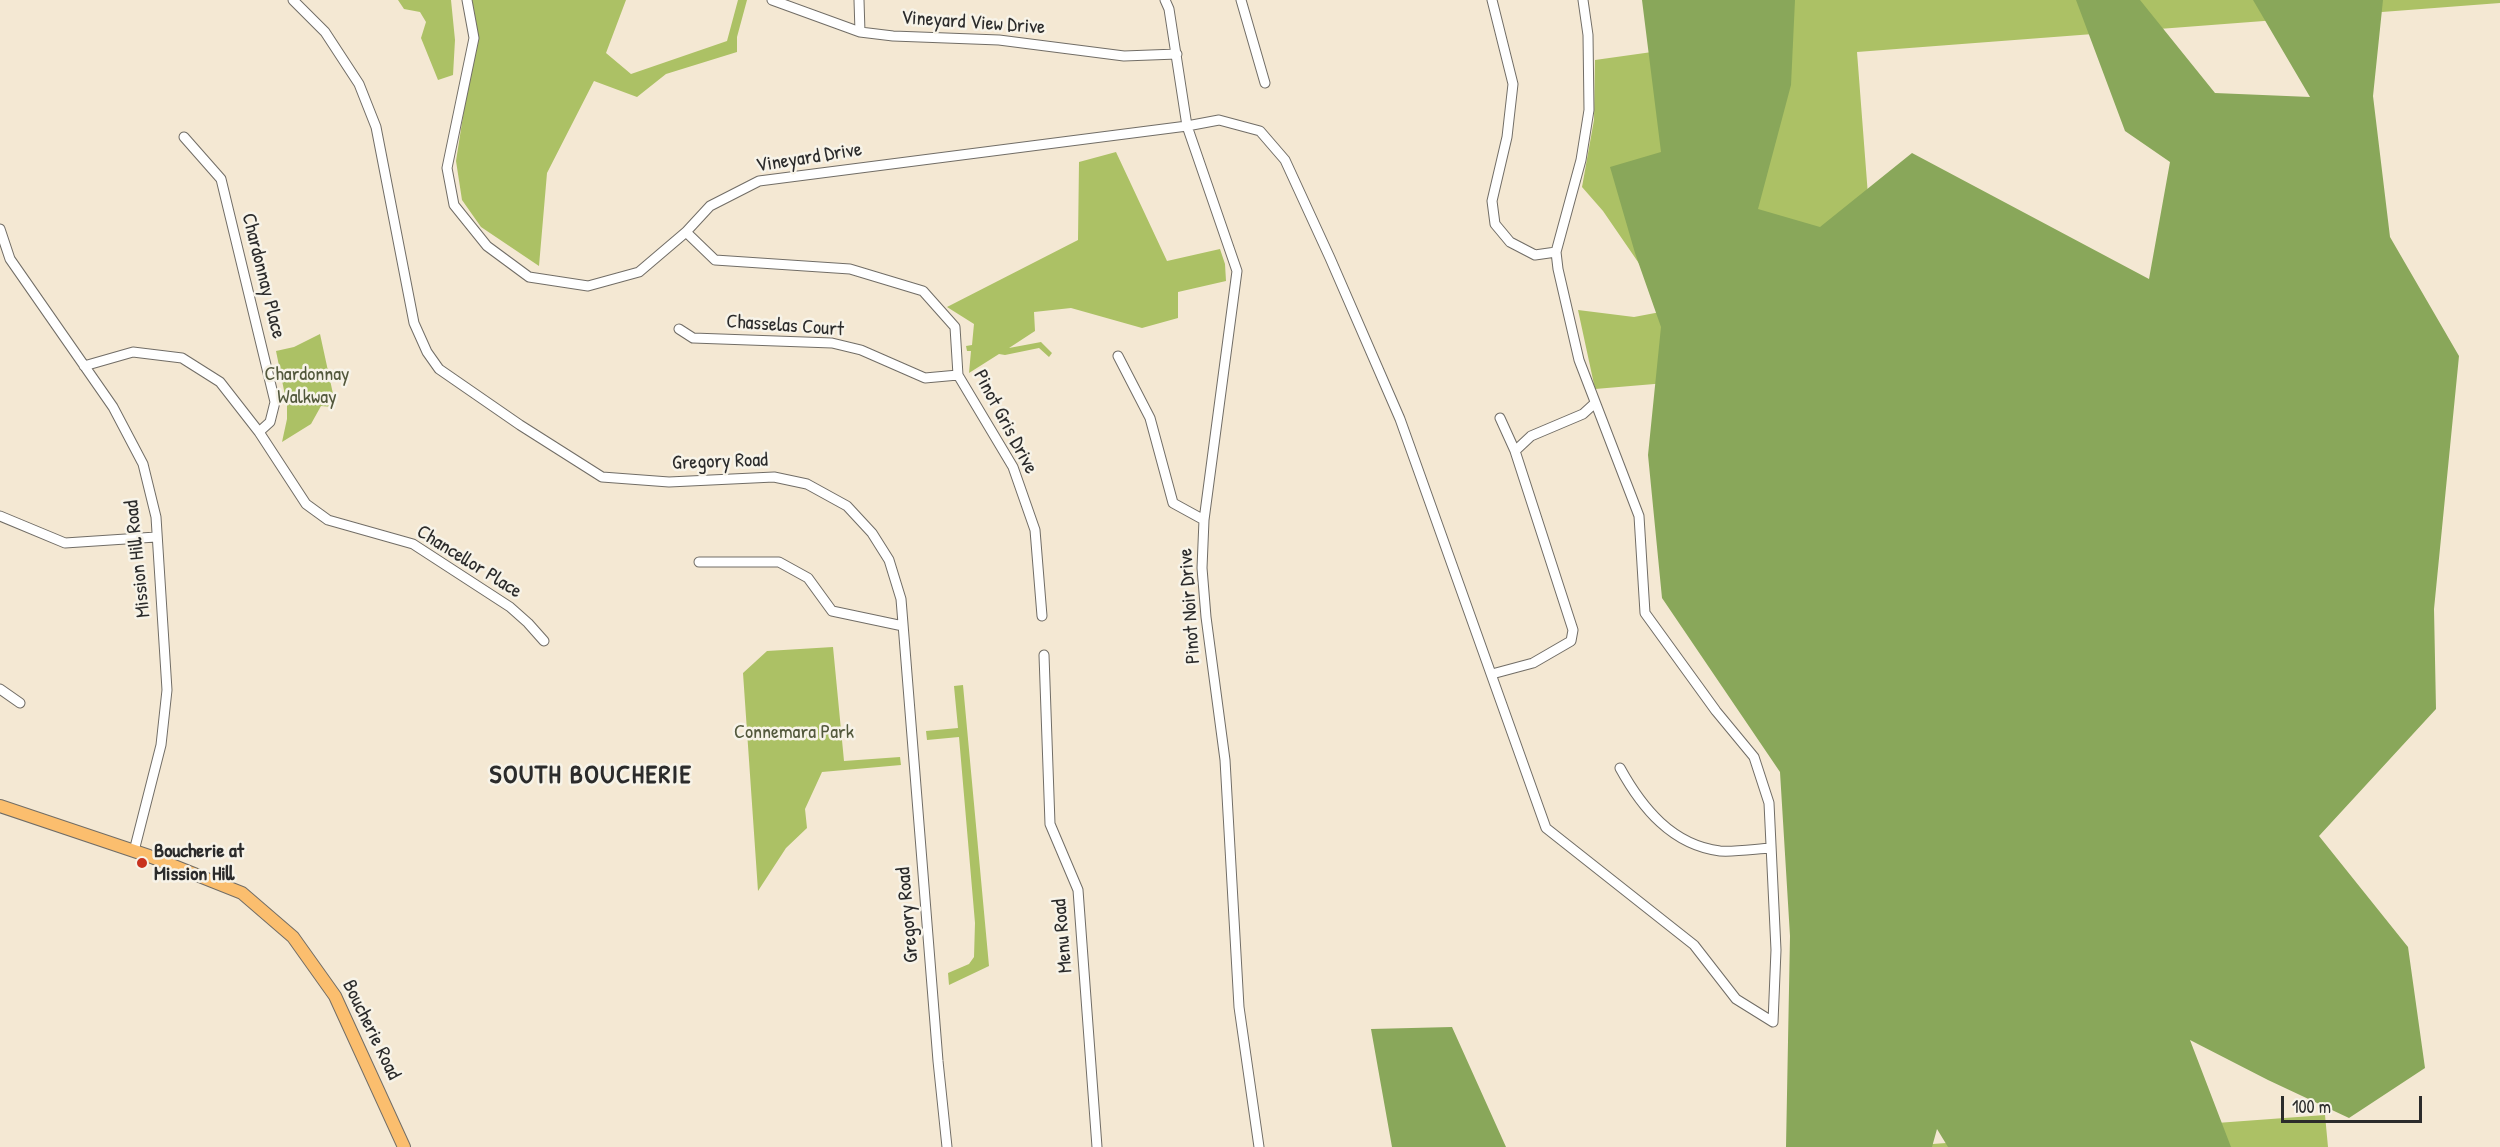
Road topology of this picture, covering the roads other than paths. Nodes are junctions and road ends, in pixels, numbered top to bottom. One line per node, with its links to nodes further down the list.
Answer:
1 (293, 0): 30 (street, Gregory Road)
2 (467, 0): 15 (street, Vineyard Drive)
3 (772, 0): 9 (street, Vineyard View Drive)
4 (860, 0): 9 (street)
5 (1165, 0): 10 (street, Pinot Noir Drive)
6 (1241, 0): 11 (street)
7 (1492, 0): 16 (street)
8 (1583, 0): 16 (street)
9 (860, 32): 10 (street, Vineyard View Drive)
10 (1177, 54): 12 (street, Pinot Noir Drive)
11 (1265, 83)
12 (1186, 126): 15 (street, Vineyard Drive); 26 (street, Pinot Noir Drive); 33 (street, Vineyard Drive)
13 (184, 137): 23 (street, Chardonnay Place)
14 (0, 229): 19 (street, Mission Hill Road)
15 (686, 232): 20 (street, Pinot Gris Drive)
16 (1556, 252): 21 (street)
17 (679, 329): 20 (street, Chasselas Court)
18 (1118, 356): 26 (street)
19 (84, 366): 23 (street, Chancellor Place); 27 (street, Mission Hill Road)
20 (958, 375): 29 (street, Pinot Gris Drive)
21 (1595, 404): 24 (street); 38 (street)
22 (1500, 418): 24 (street)
23 (259, 432): 31 (street, Chancellor Place)
24 (1515, 451): 33 (street)
25 (0, 516): 27 (street)
26 (1204, 520): 43 (street, Pinot Noir Drive)
27 (156, 537): 39 (street, Mission Hill Road)
28 (699, 562): 30 (street)
29 (1042, 616)
30 (903, 626): 41 (street, Gregory Road)
31 (544, 641)
32 (1044, 655): 42 (street, Menu Road)
33 (1492, 674): 38 (street, Vineyard Drive)
34 (0, 689): 35 (street)
35 (20, 704)
36 (1620, 768): 38 (street)
37 (0, 806): 39 (main road, Boucherie Road)
38 (1771, 848)
39 (134, 851): 40 (main road, Boucherie Road)
40 (404, 1147)
41 (947, 1147)
42 (1097, 1147)
43 (1259, 1147)

